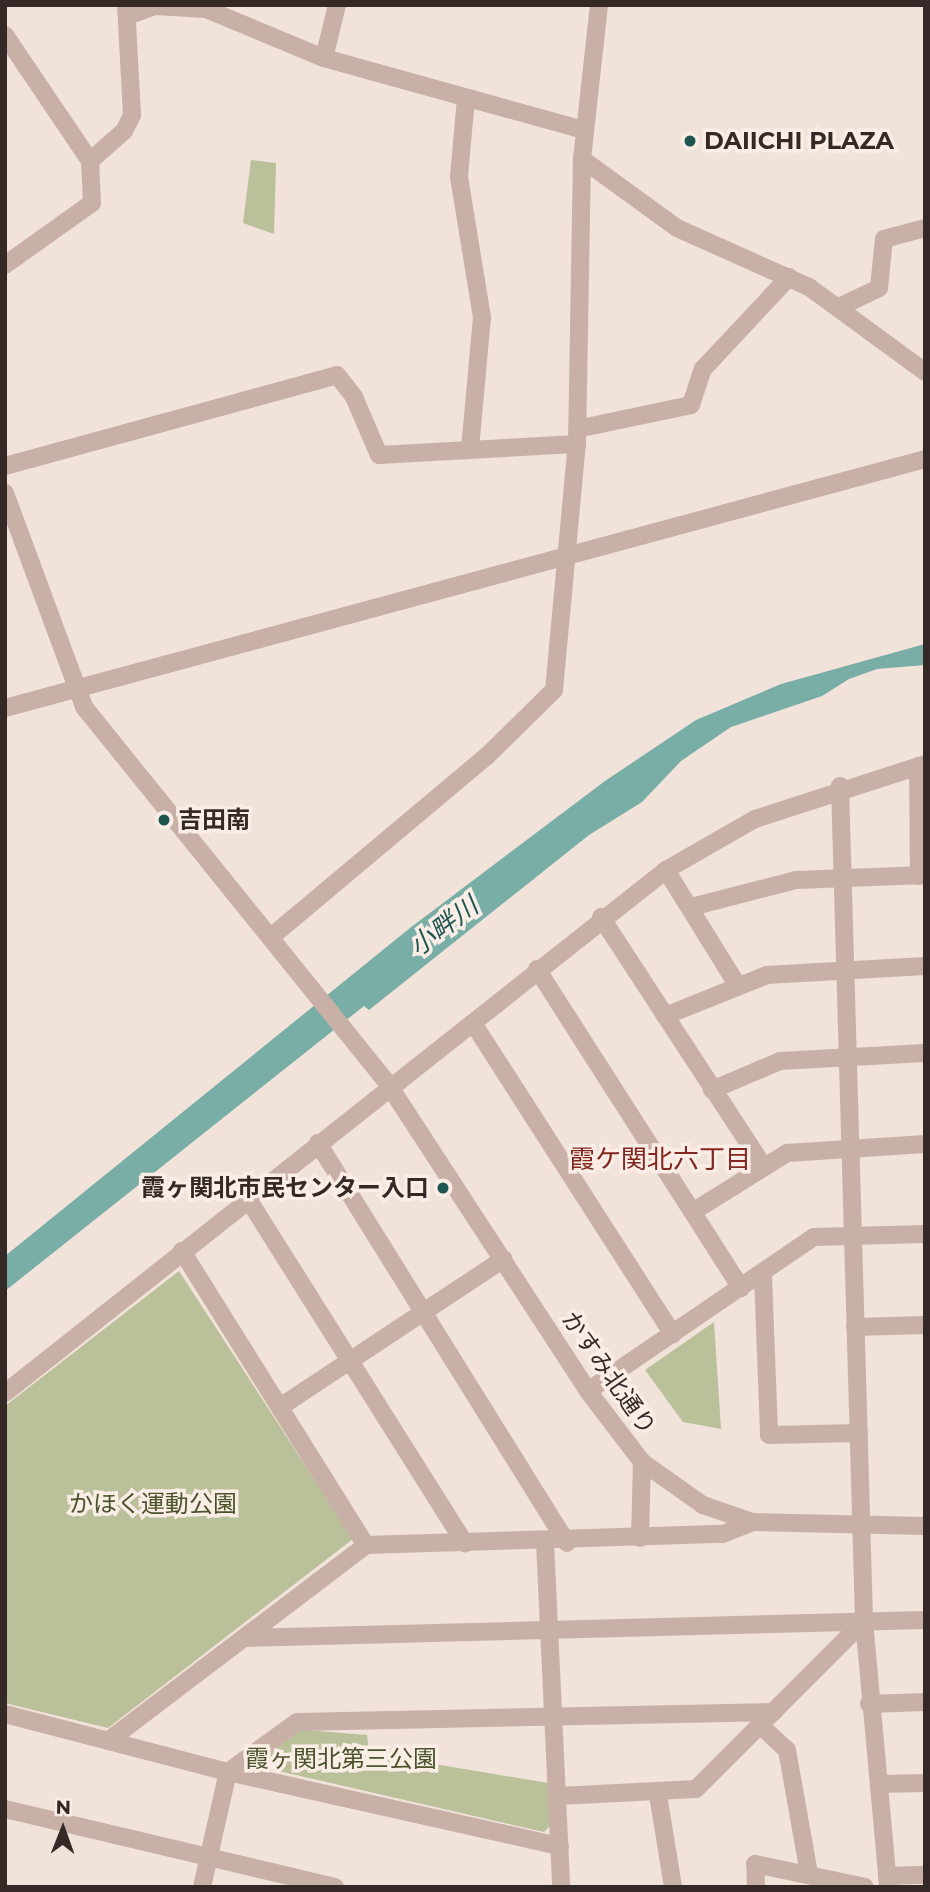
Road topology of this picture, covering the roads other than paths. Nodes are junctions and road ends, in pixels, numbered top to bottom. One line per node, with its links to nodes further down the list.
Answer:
1 (337, 5): 7 (street)
2 (600, 5): 9 (street)
3 (175, 6): 4 (street); 5 (street)
4 (128, 10): 11 (street)
5 (232, 11): 7 (street)
6 (5, 35): 11 (street)
7 (324, 58): 8 (street)
8 (466, 98): 9 (street); 18 (street)
9 (584, 130): 10 (street)
10 (582, 159): 14 (street); 17 (street)
11 (90, 161): 13 (street)
12 (925, 228): 15 (street)
13 (5, 265)
14 (789, 277): 15 (street); 17 (street)
15 (839, 307): 16 (street)
16 (925, 372)
17 (577, 437): 18 (street); 22 (street)
18 (470, 448): 20 (street)
19 (925, 459): 22 (street)
20 (5, 466)
21 (5, 492): 23 (street, かすみ北通り)
22 (569, 556): 23 (street); 32 (street)
23 (75, 688): 24 (street); 32 (street, かすみ北通り)
24 (5, 708)
25 (922, 765): 26 (street); 28 (street)
26 (839, 786): 27 (street); 29 (street)
27 (666, 870): 30 (street); 31 (street)
28 (922, 876): 29 (street)
29 (842, 878): 30 (street); 34 (street)
30 (691, 907): 36 (street)
31 (601, 917): 35 (street); 37 (street)
32 (274, 941): 41 (street, かすみ北通り)
33 (925, 966): 34 (street)
34 (844, 969): 36 (street); 40 (street)
35 (537, 970): 38 (street); 48 (street)
36 (736, 983): 37 (street)
37 (665, 1016): 42 (street)
38 (473, 1023): 41 (street); 58 (street)
39 (925, 1053): 40 (street)
40 (846, 1055): 42 (street); 45 (street)
41 (388, 1084): 43 (street); 52 (street, かすみ北通り)
42 (712, 1090): 46 (street)
43 (318, 1143): 47 (street); 55 (street)
44 (925, 1144): 45 (street)
45 (847, 1145): 46 (street); 50 (street)
46 (762, 1164): 48 (street)
47 (248, 1199): 51 (street); 59 (street)
48 (694, 1210): 54 (street)
49 (925, 1234): 50 (street)
50 (850, 1236): 53 (street); 57 (street)
51 (182, 1251): 61 (street); 62 (street)
52 (503, 1259): 55 (street); 60 (street, かすみ北通り)
53 (763, 1276): 54 (street); 63 (street)
54 (741, 1288): 58 (street)
55 (422, 1313): 59 (street); 69 (street)
56 (925, 1325): 57 (street)
57 (855, 1327): 63 (street)
58 (673, 1334): 60 (street)
59 (350, 1361): 62 (street); 70 (street)
60 (588, 1391): 64 (street, かすみ北通り)
61 (5, 1393)
62 (280, 1407): 72 (street)
63 (859, 1433): 67 (street)
64 (642, 1462): 65 (street, かすみ北通り); 68 (street)
65 (752, 1522): 67 (street, かすみ北通り); 68 (street)
66 (925, 1526): 67 (street, かすみ北通り)
67 (862, 1528): 74 (street)
68 (640, 1538): 69 (street)
69 (567, 1542): 71 (street)
70 (465, 1543): 71 (street); 72 (street)
71 (545, 1543): 75 (street)
72 (366, 1545): 76 (street)
73 (925, 1620): 74 (street)
74 (864, 1621): 75 (street); 78 (street); 79 (street)
75 (550, 1634): 76 (street); 81 (street)
76 (245, 1638): 83 (street)
77 (925, 1702): 78 (street)
78 (869, 1704): 86 (street)
79 (774, 1712): 81 (street); 82 (street)
80 (5, 1714): 83 (street)
81 (553, 1718): 84 (street); 88 (street)
82 (761, 1726): 87 (street); 92 (street)
83 (108, 1741): 84 (street)
84 (228, 1772): 90 (street); 91 (street)
85 (925, 1783): 86 (street)
86 (879, 1784): 94 (street)
87 (658, 1795): 88 (street); 98 (street)
88 (558, 1796): 90 (street)
89 (5, 1809): 91 (street)
90 (560, 1846): 97 (street)
91 (209, 1858): 95 (street); 96 (street)
92 (809, 1874): 99 (street); 100 (street)
93 (925, 1875): 94 (street)
94 (887, 1881)
95 (202, 1887)
96 (335, 1887)
97 (561, 1887)
98 (673, 1887)
99 (756, 1887)
100 (865, 1887)

